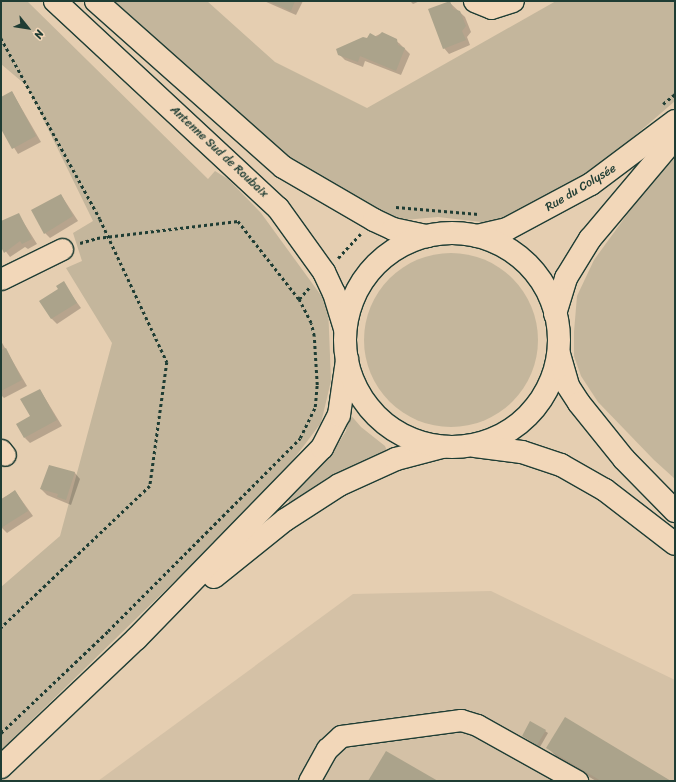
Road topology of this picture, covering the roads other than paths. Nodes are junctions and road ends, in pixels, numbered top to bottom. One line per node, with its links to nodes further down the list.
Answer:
1 (55, 1): 12 (main road, Antenne Sud de Roubaix)
2 (96, 1): 7 (main road)
3 (474, 1): 4 (street)
4 (513, 1)
5 (675, 121): 8 (main road, Rue du Colysée)
6 (675, 138): 11 (main road)
7 (427, 236): 8 (main road); 12 (main road)
8 (477, 236): 11 (main road)
9 (62, 249): 10 (street)
10 (1, 279)
11 (555, 314): 13 (main road)
12 (346, 330): 14 (main road)
13 (558, 347): 15 (main road); 17 (main road)
14 (347, 360): 16 (main road); 19 (main road)
15 (470, 445): 16 (main road); 18 (main road)
16 (442, 447): 19 (main road)
17 (675, 511)
18 (675, 544)
19 (136, 639): 20 (main road)
20 (1, 767)
21 (309, 781): 22 (street)
22 (577, 781)

